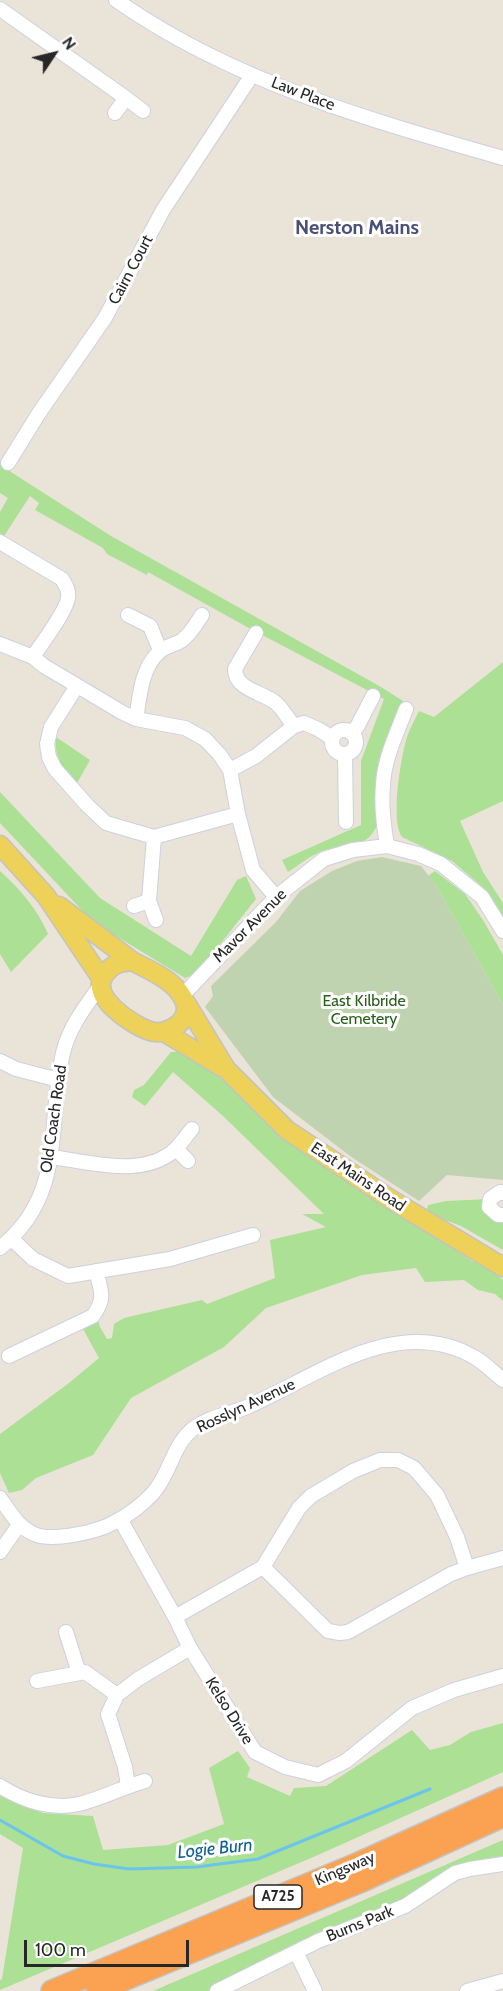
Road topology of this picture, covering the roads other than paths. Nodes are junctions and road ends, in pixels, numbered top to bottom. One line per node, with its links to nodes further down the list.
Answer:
1 (116, 0): 3 (street, Law Place)
2 (0, 9): 4 (street)
3 (252, 75): 7 (street, Law Place); 8 (street, Cairn Court)
4 (126, 98): 5 (street); 6 (street)
5 (143, 111)
6 (115, 113)
7 (503, 158)
8 (8, 463)
9 (0, 542): 15 (street)
10 (128, 615): 14 (street)
11 (202, 615): 14 (street)
12 (256, 633): 20 (street)
13 (0, 644): 15 (street)
14 (160, 650): 19 (street)
15 (33, 657): 16 (street)
16 (77, 686): 19 (street); 27 (street)
17 (373, 696): 21 (street)
18 (406, 709): 29 (street)
19 (136, 719): 24 (street)
20 (294, 726): 22 (street); 24 (street)
21 (351, 733): 22 (street); 23 (street)
22 (332, 738): 23 (street)
23 (345, 754): 26 (street)
24 (230, 770): 25 (street)
25 (238, 814): 27 (street); 31 (street)
26 (346, 822)
27 (154, 837): 32 (street)
28 (0, 845): 30 (main road)
29 (387, 846): 31 (street, Mavor Avenue); 35 (street, Mavor Avenue)
30 (46, 896): 36 (main road); 37 (main road)
31 (276, 897): 38 (street, Mavor Avenue)
32 (149, 901): 33 (street); 34 (street)
33 (134, 906)
34 (156, 920)
35 (503, 931)
36 (132, 961): 37 (main road); 38 (main road)
37 (101, 982): 39 (main road); 42 (street, Old Coach Road)
38 (184, 999): 39 (main road); 41 (main road, East Mains Road)
39 (164, 1032): 41 (main road, East Mains Road)
40 (0, 1061): 42 (street)
41 (226, 1069): 52 (main road, East Mains Road)
42 (59, 1080): 45 (street, Old Coach Road)
43 (192, 1129): 44 (street)
44 (176, 1149): 45 (street); 46 (street)
45 (52, 1157): 50 (street, Old Coach Road)
46 (188, 1161)
47 (503, 1193): 48 (street)
48 (503, 1215)
49 (253, 1234): 53 (street)
50 (12, 1239): 51 (street, Old Coach Road); 53 (street)
51 (0, 1248)
52 (503, 1267)
53 (96, 1271): 54 (street)
54 (9, 1356)
55 (503, 1380): 57 (street, Rosslyn Avenue)
56 (0, 1498): 58 (street)
57 (120, 1519): 58 (street, Rosslyn Avenue); 63 (street, Kelso Drive)
58 (19, 1525): 59 (street)
59 (0, 1552)
60 (503, 1558): 62 (street)
61 (263, 1567): 62 (street); 62 (street); 63 (street)
62 (467, 1568)
63 (175, 1617): 65 (street, Kelso Drive)
64 (66, 1632): 66 (street)
65 (190, 1648): 67 (street, Kelso Drive); 69 (street)
66 (79, 1673): 68 (street); 69 (street)
67 (503, 1676)
68 (38, 1681)
69 (117, 1695): 72 (street)
70 (145, 1781): 72 (street)
71 (0, 1786): 72 (street)
72 (128, 1786)
73 (503, 1798): 78 (highway, Kingsway / A725)
74 (503, 1816): 79 (highway, Kingsway / A725)
75 (503, 1864): 76 (street, Burns Park)
76 (296, 1952): 80 (street, Burns Park); 81 (street)
77 (503, 1982): 82 (street)
78 (52, 1991)
79 (97, 1991)
80 (217, 1991)
81 (315, 1991)
82 (467, 1991)

